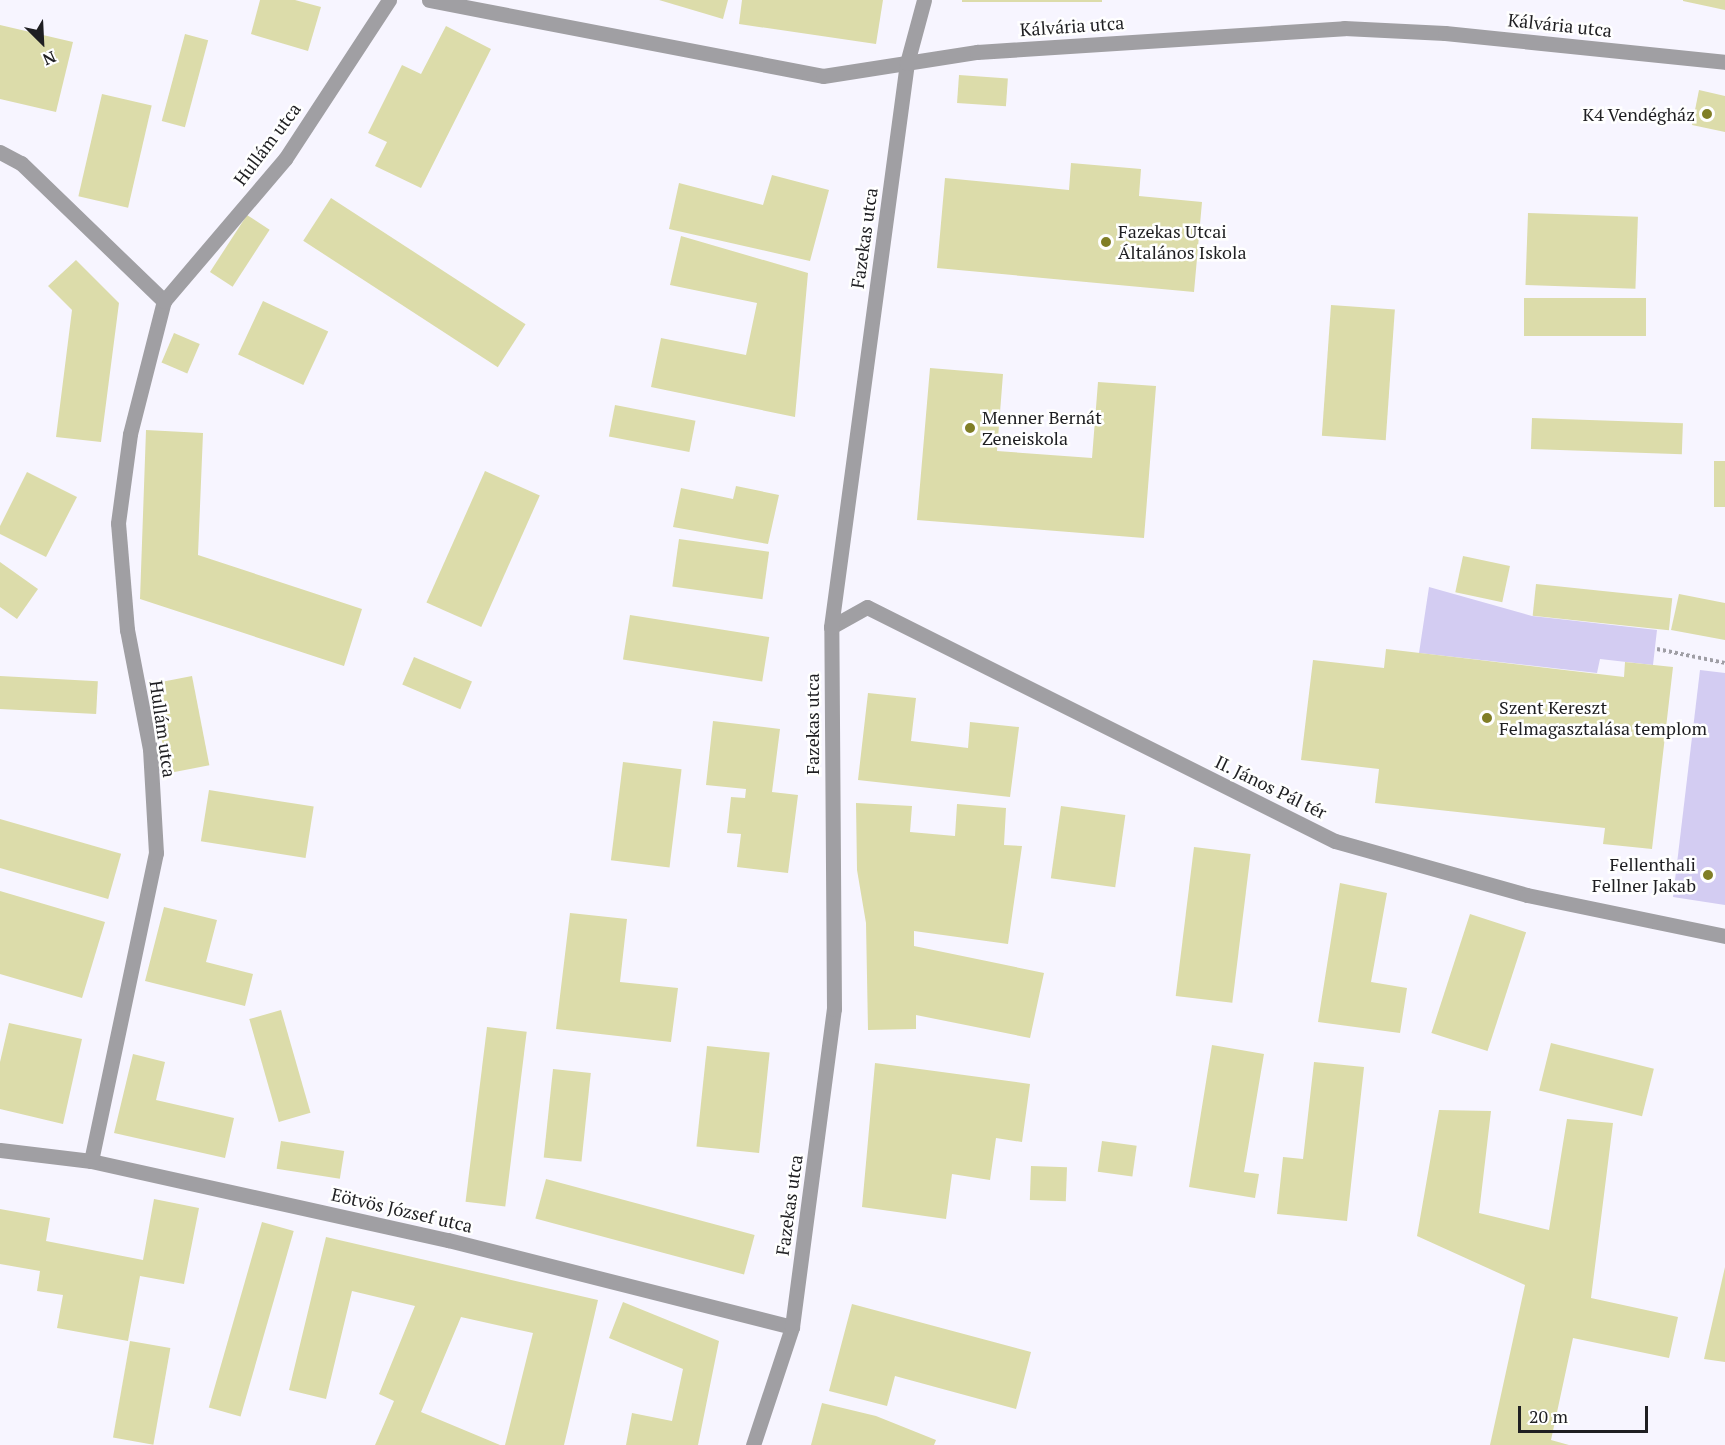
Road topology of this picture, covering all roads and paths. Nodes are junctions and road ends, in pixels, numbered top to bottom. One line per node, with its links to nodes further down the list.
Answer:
1 (388, 0): 7 (street, Hullám utca)
2 (429, 0): 5 (street, Kálvária utca)
3 (924, 0): 5 (street, Fazekas utca)
4 (1725, 62): 5 (street, Kálvária utca)
5 (907, 63): 8 (street, Fazekas utca)
6 (0, 152): 7 (street)
7 (164, 301): 13 (street, Hullám utca)
8 (831, 627): 11 (street, II. János Pál tér); 14 (street, Fazekas utca)
9 (1657, 649): 10 (path)
10 (1725, 663)
11 (1725, 936)
12 (0, 1150): 13 (street, Eötvös József utca)
13 (91, 1161): 14 (street, Eötvös József utca)
14 (792, 1327): 15 (street, Fazekas utca)
15 (753, 1445)

